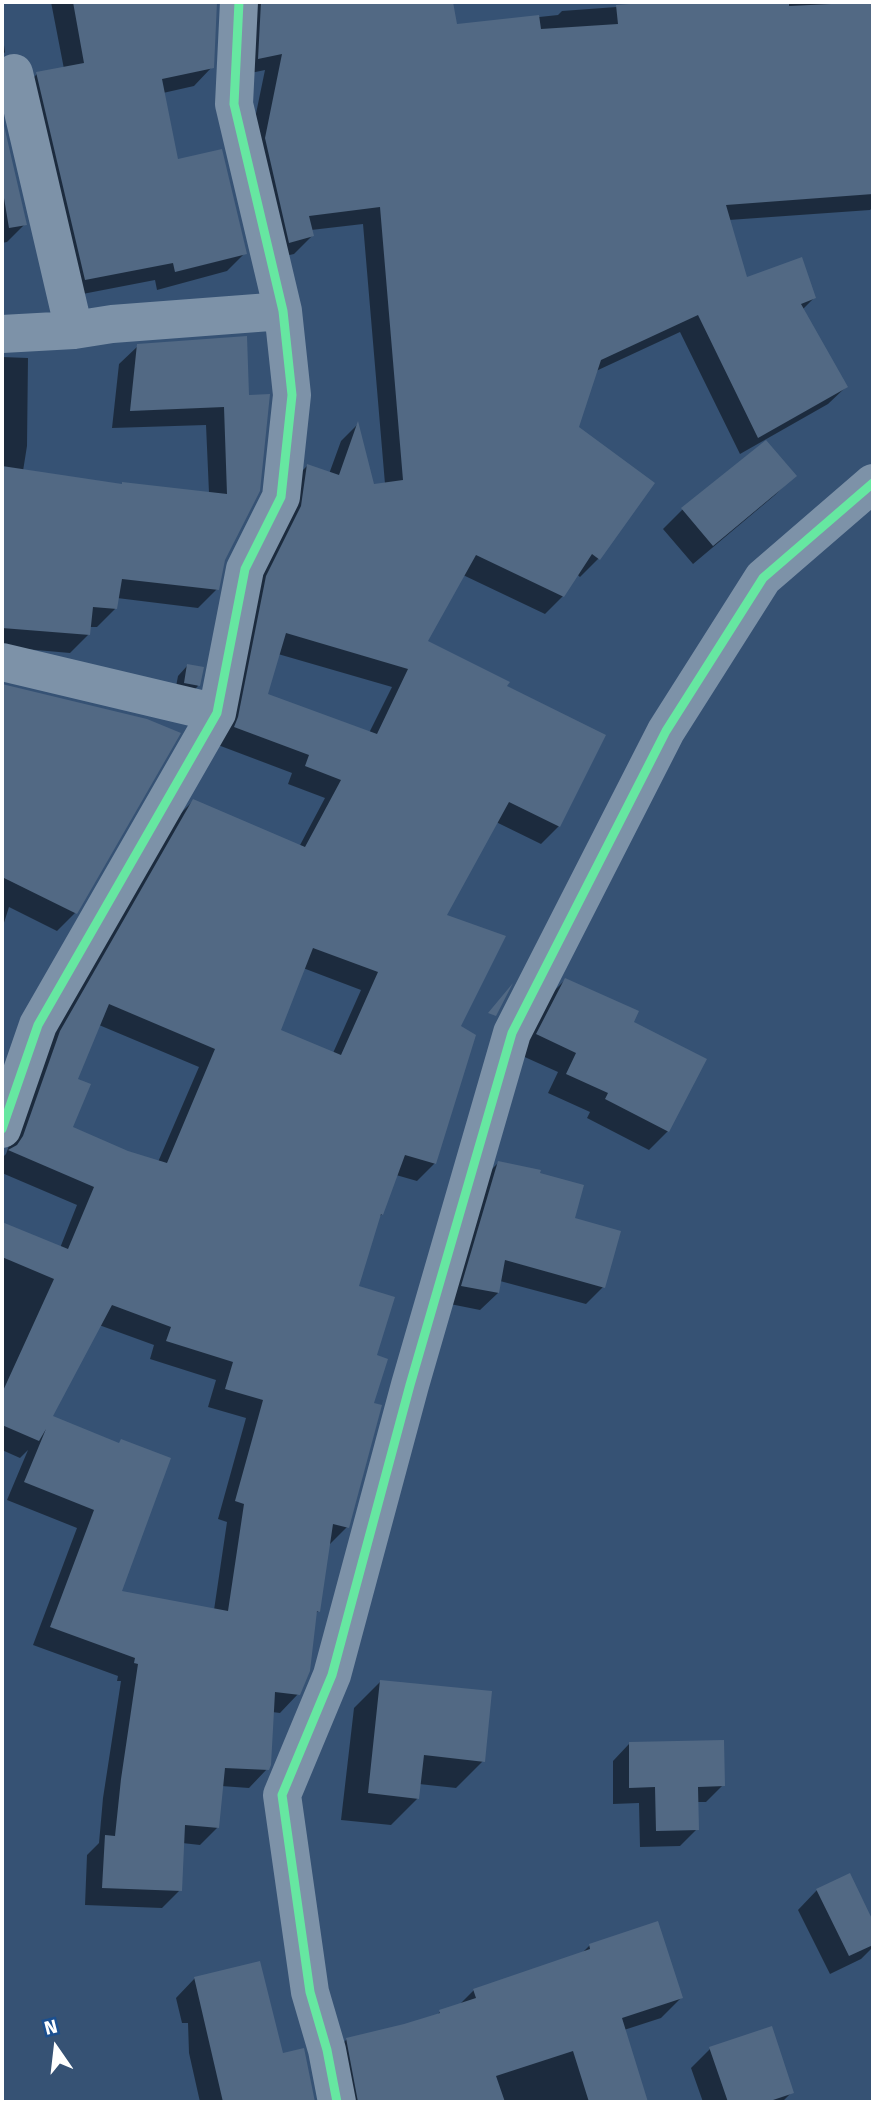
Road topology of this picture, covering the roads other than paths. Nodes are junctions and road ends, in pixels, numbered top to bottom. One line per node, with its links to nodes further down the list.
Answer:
1 (239, 2): 3 (street)
2 (14, 73): 4 (street)
3 (283, 310): 4 (street); 8 (street)
4 (74, 330): 5 (street)
5 (2, 334)
6 (873, 483): 10 (street)
7 (2, 662): 8 (street)
8 (217, 713): 9 (street)
9 (2, 1129)
10 (337, 2102)

